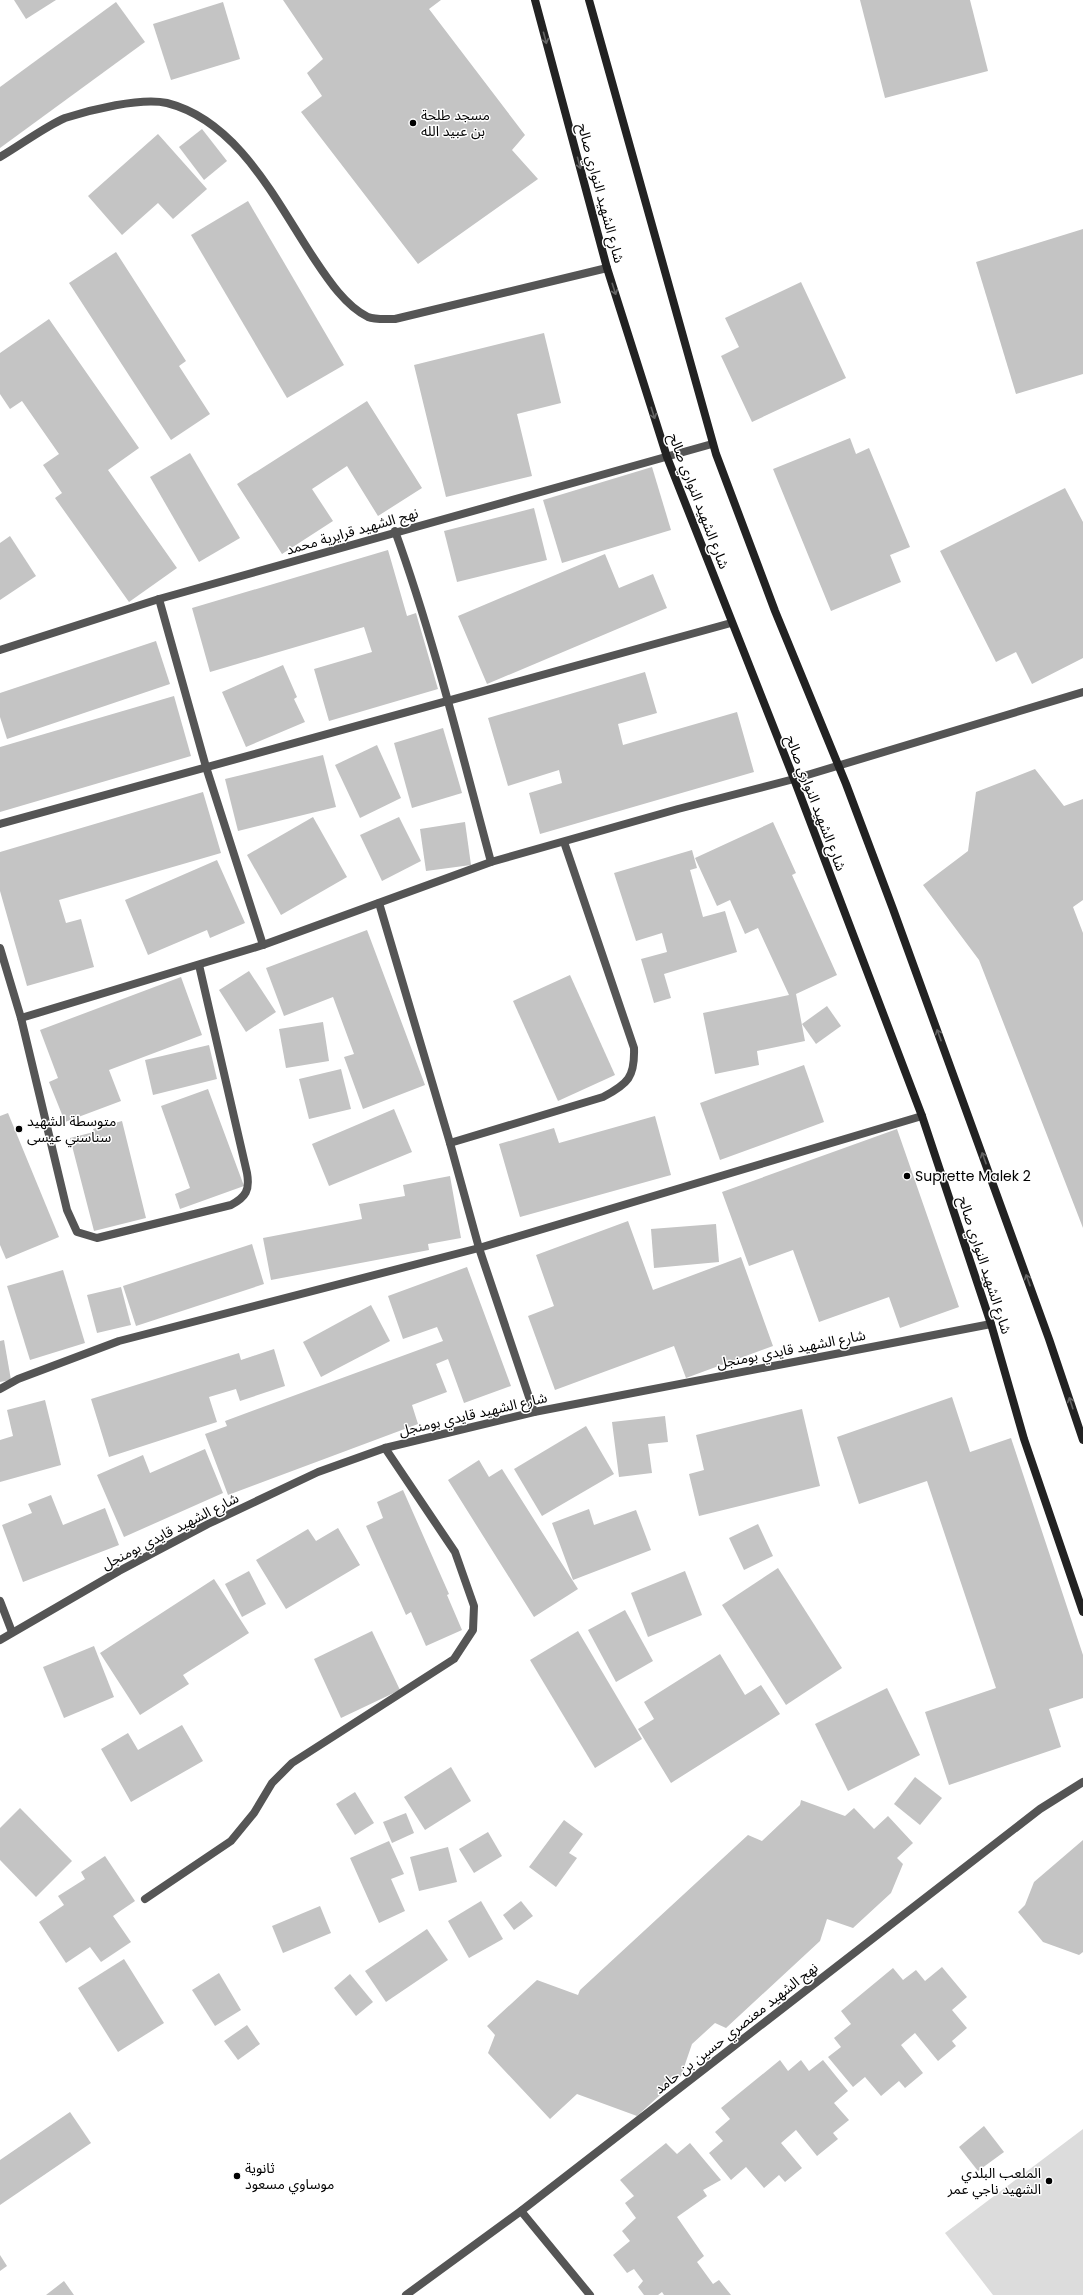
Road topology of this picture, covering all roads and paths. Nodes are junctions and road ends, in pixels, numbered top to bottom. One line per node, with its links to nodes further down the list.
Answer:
1 (535, 0): 4 (street, شارع الشهيد النواري صالح, one-way to 4)
2 (589, 0): 5 (street)
3 (0, 157): 4 (street)
4 (607, 268): 6 (street, شارع الشهيد النواري صالح, one-way to 6)
5 (712, 444): 6 (street, نهج الشهيد قرايرية محمد); 13 (street)
6 (667, 457): 7 (street, نهج الشهيد قرايرية محمد); 9 (street, شارع الشهيد النواري صالح)
7 (395, 532): 8 (street, نهج الشهيد قرايرية محمد); 12 (street)
8 (159, 599): 10 (street, نهج الشهيد قرايرية محمد); 14 (street)
9 (731, 623): 12 (street); 15 (street, شارع الشهيد النواري صالح)
10 (0, 650)
11 (1083, 692): 13 (street)
12 (448, 701): 14 (street); 18 (street)
13 (838, 764): 15 (street); 30 (street, one-way to 13)
14 (206, 767): 16 (street); 20 (street)
15 (794, 779): 17 (street); 24 (street, شارع الشهيد النواري صالح)
16 (0, 824)
17 (564, 842): 18 (street); 25 (street)
18 (491, 862): 19 (street)
19 (379, 903): 20 (street); 25 (street)
20 (263, 945): 22 (street)
21 (0, 948): 23 (street)
22 (199, 965): 23 (street); 23 (street)
23 (21, 1018)
24 (922, 1116): 26 (street); 27 (street, شارع الشهيد النواري صالح)
25 (450, 1143): 26 (street)
26 (479, 1248): 28 (street); 29 (street)
27 (991, 1324): 29 (street, شارع الشهيد قايدي بومنجل); 33 (street, شارع الشهيد النواري صالح)
28 (0, 1389)
29 (534, 1412): 31 (street, شارع الشهيد قايدي بومنجل)
30 (1083, 1440)
31 (385, 1448): 34 (street, شارع الشهيد قايدي بومنجل); 37 (street)
32 (0, 1602): 34 (street)
33 (1083, 1612)
34 (12, 1632): 35 (street, شارع الشهيد قايدي بومنجل)
35 (0, 1640)
36 (1083, 1782): 38 (street, نهج الشهيد معنصري حسين بن حامد)
37 (146, 1899)
38 (521, 2211): 39 (street, نهج الشهيد معنصري حسين بن حامد); 40 (street)
39 (406, 2295)
40 (590, 2295)

